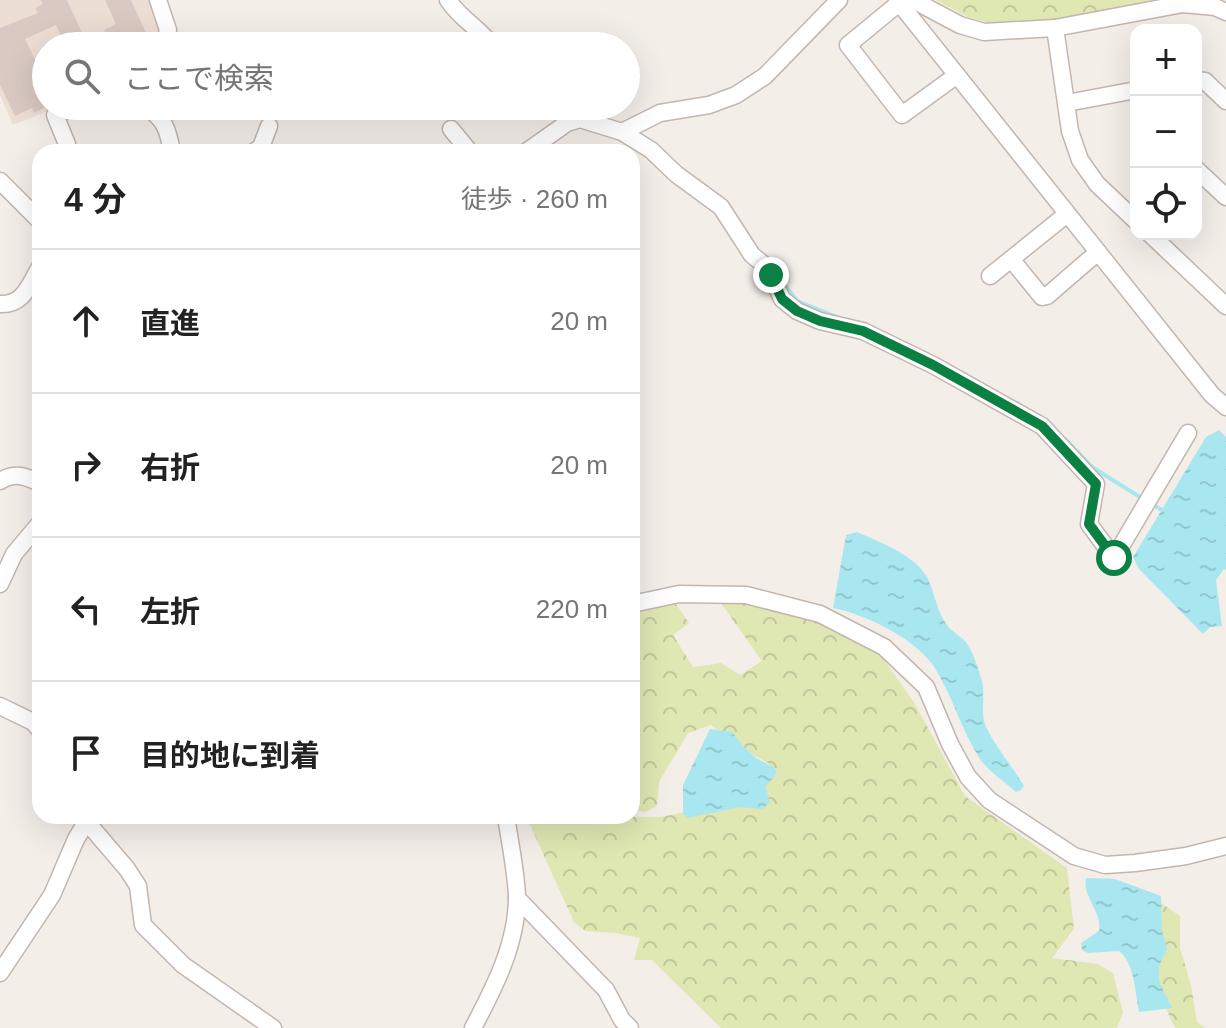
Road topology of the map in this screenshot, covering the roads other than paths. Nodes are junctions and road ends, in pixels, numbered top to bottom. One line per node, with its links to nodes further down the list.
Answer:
1 (158, 0): 8 (street)
2 (448, 0): 9 (street)
3 (839, 0): 5 (street)
4 (903, 1): 7 (street); 10 (street); 10 (street)
5 (822, 6): 21 (street)
6 (1226, 12): 7 (street)
7 (1055, 28): 14 (street)
8 (168, 32)
9 (479, 32)
10 (957, 75): 31 (street)
11 (1202, 81): 13 (street)
12 (1130, 91): 14 (street)
13 (1226, 101)
14 (1067, 103): 32 (street)
15 (57, 120): 22 (street)
16 (164, 120): 23 (street)
17 (577, 120): 26 (street)
18 (590, 120): 21 (street)
19 (269, 126): 24 (street)
20 (451, 129): 25 (street)
21 (622, 132): 41 (street)
22 (67, 144)
23 (170, 144)
24 (262, 144)
25 (463, 144)
26 (537, 144)
27 (1202, 175): 29 (street)
28 (0, 181): 30 (street)
29 (1226, 197)
30 (32, 214)
31 (1067, 214): 34 (street); 35 (street)
32 (1130, 215)
33 (1156, 240): 39 (street)
34 (1098, 252): 35 (street); 40 (street)
35 (1011, 259): 36 (street)
36 (990, 276)
37 (32, 281): 38 (street)
38 (0, 304)
39 (1226, 305)
40 (1226, 407)
41 (1188, 433)
42 (0, 473): 44 (street)
43 (32, 480): 44 (street)
44 (0, 481)
45 (32, 533): 46 (street)
46 (0, 584)
47 (640, 602): 53 (street)
48 (0, 706): 49 (street)
49 (32, 722)
50 (84, 824): 55 (street)
51 (92, 824): 56 (street)
52 (507, 824): 54 (street)
53 (1226, 846)
54 (517, 898): 57 (street); 58 (street)
55 (0, 973)
56 (273, 1028)
57 (473, 1028)
58 (630, 1028)

